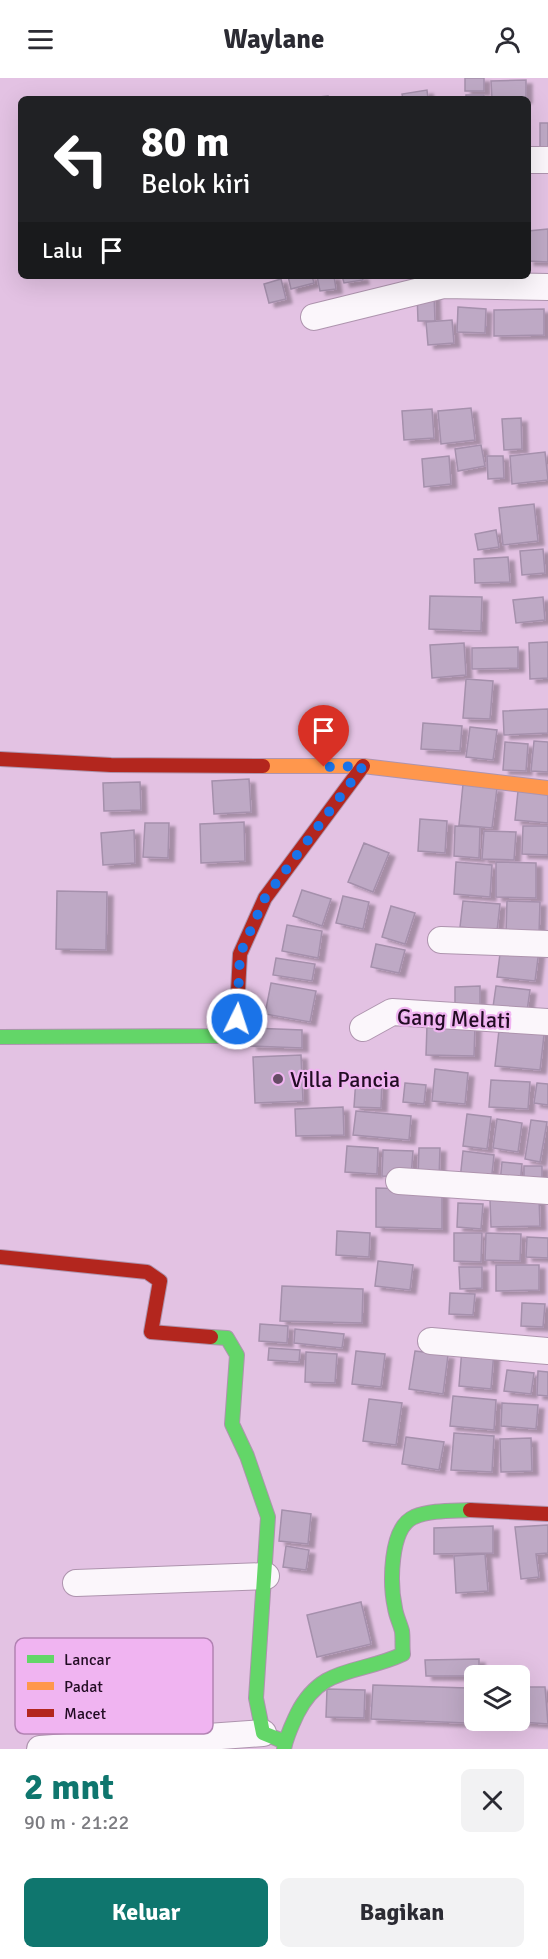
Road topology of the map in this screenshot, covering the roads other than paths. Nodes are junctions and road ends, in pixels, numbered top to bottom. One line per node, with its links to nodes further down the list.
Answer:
1 (531, 160): 2 (street)
2 (548, 160)
3 (548, 287): 4 (street)
4 (314, 317)
5 (0, 759): 6 (street)
6 (363, 766): 7 (street); 12 (street)
7 (548, 788)
8 (441, 940): 9 (street)
9 (548, 944)
10 (548, 1022): 11 (street, Gang Melati)
11 (363, 1028)
12 (0, 1037)
13 (399, 1182): 14 (street)
14 (548, 1191)
15 (0, 1257): 19 (street)
16 (431, 1341): 17 (street)
17 (548, 1351)
18 (548, 1514): 21 (street)
19 (266, 1575): 20 (street); 21 (street)
20 (76, 1583)
21 (277, 1741): 22 (street)
22 (40, 1749)

